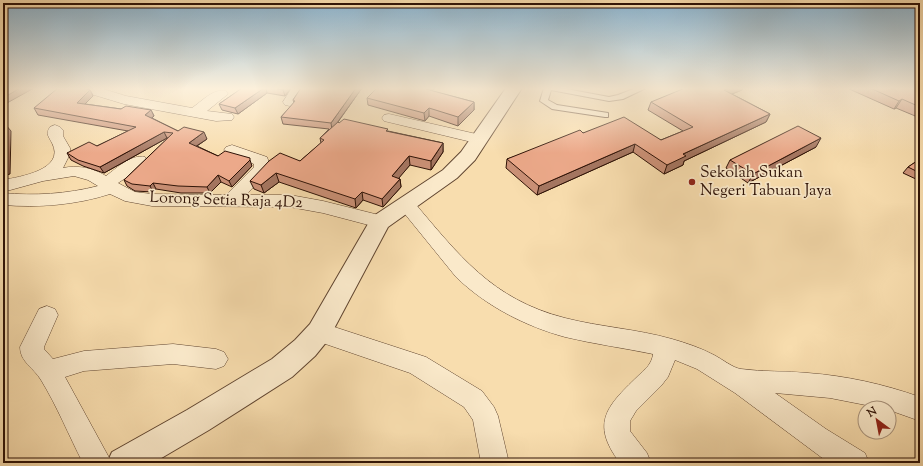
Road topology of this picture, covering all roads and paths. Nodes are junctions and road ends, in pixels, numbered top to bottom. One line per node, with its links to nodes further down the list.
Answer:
1 (177, 110): 5 (street)
2 (199, 110): 5 (street)
3 (500, 110): 10 (street)
4 (572, 110): 6 (lane)
5 (195, 113): 7 (street)
6 (605, 115)
7 (227, 117)
8 (389, 118): 10 (street)
9 (55, 130): 13 (street)
10 (480, 139): 18 (street)
11 (232, 150): 17 (street)
12 (139, 161): 14 (street)
13 (43, 176): 14 (street, Lorong Setia Raja 4D2); 15 (street, Lorong Setia Raja 4D2)
14 (110, 185): 16 (street); 17 (street, Lorong Setia Raja 4D2)
15 (3, 186)
16 (3, 199)
17 (231, 200): 19 (street, Lorong Setia Raja 4D2)
18 (406, 204): 19 (street); 22 (street)
19 (380, 222): 21 (street)
20 (47, 315): 24 (street)
21 (319, 332): 29 (street); 30 (street)
22 (664, 347): 25 (street); 31 (street)
23 (216, 359): 24 (street)
24 (49, 371): 28 (street)
25 (738, 380): 26 (street); 27 (street)
26 (920, 409)
27 (840, 460)
28 (98, 463)
29 (123, 463)
30 (495, 463)
31 (637, 463)

